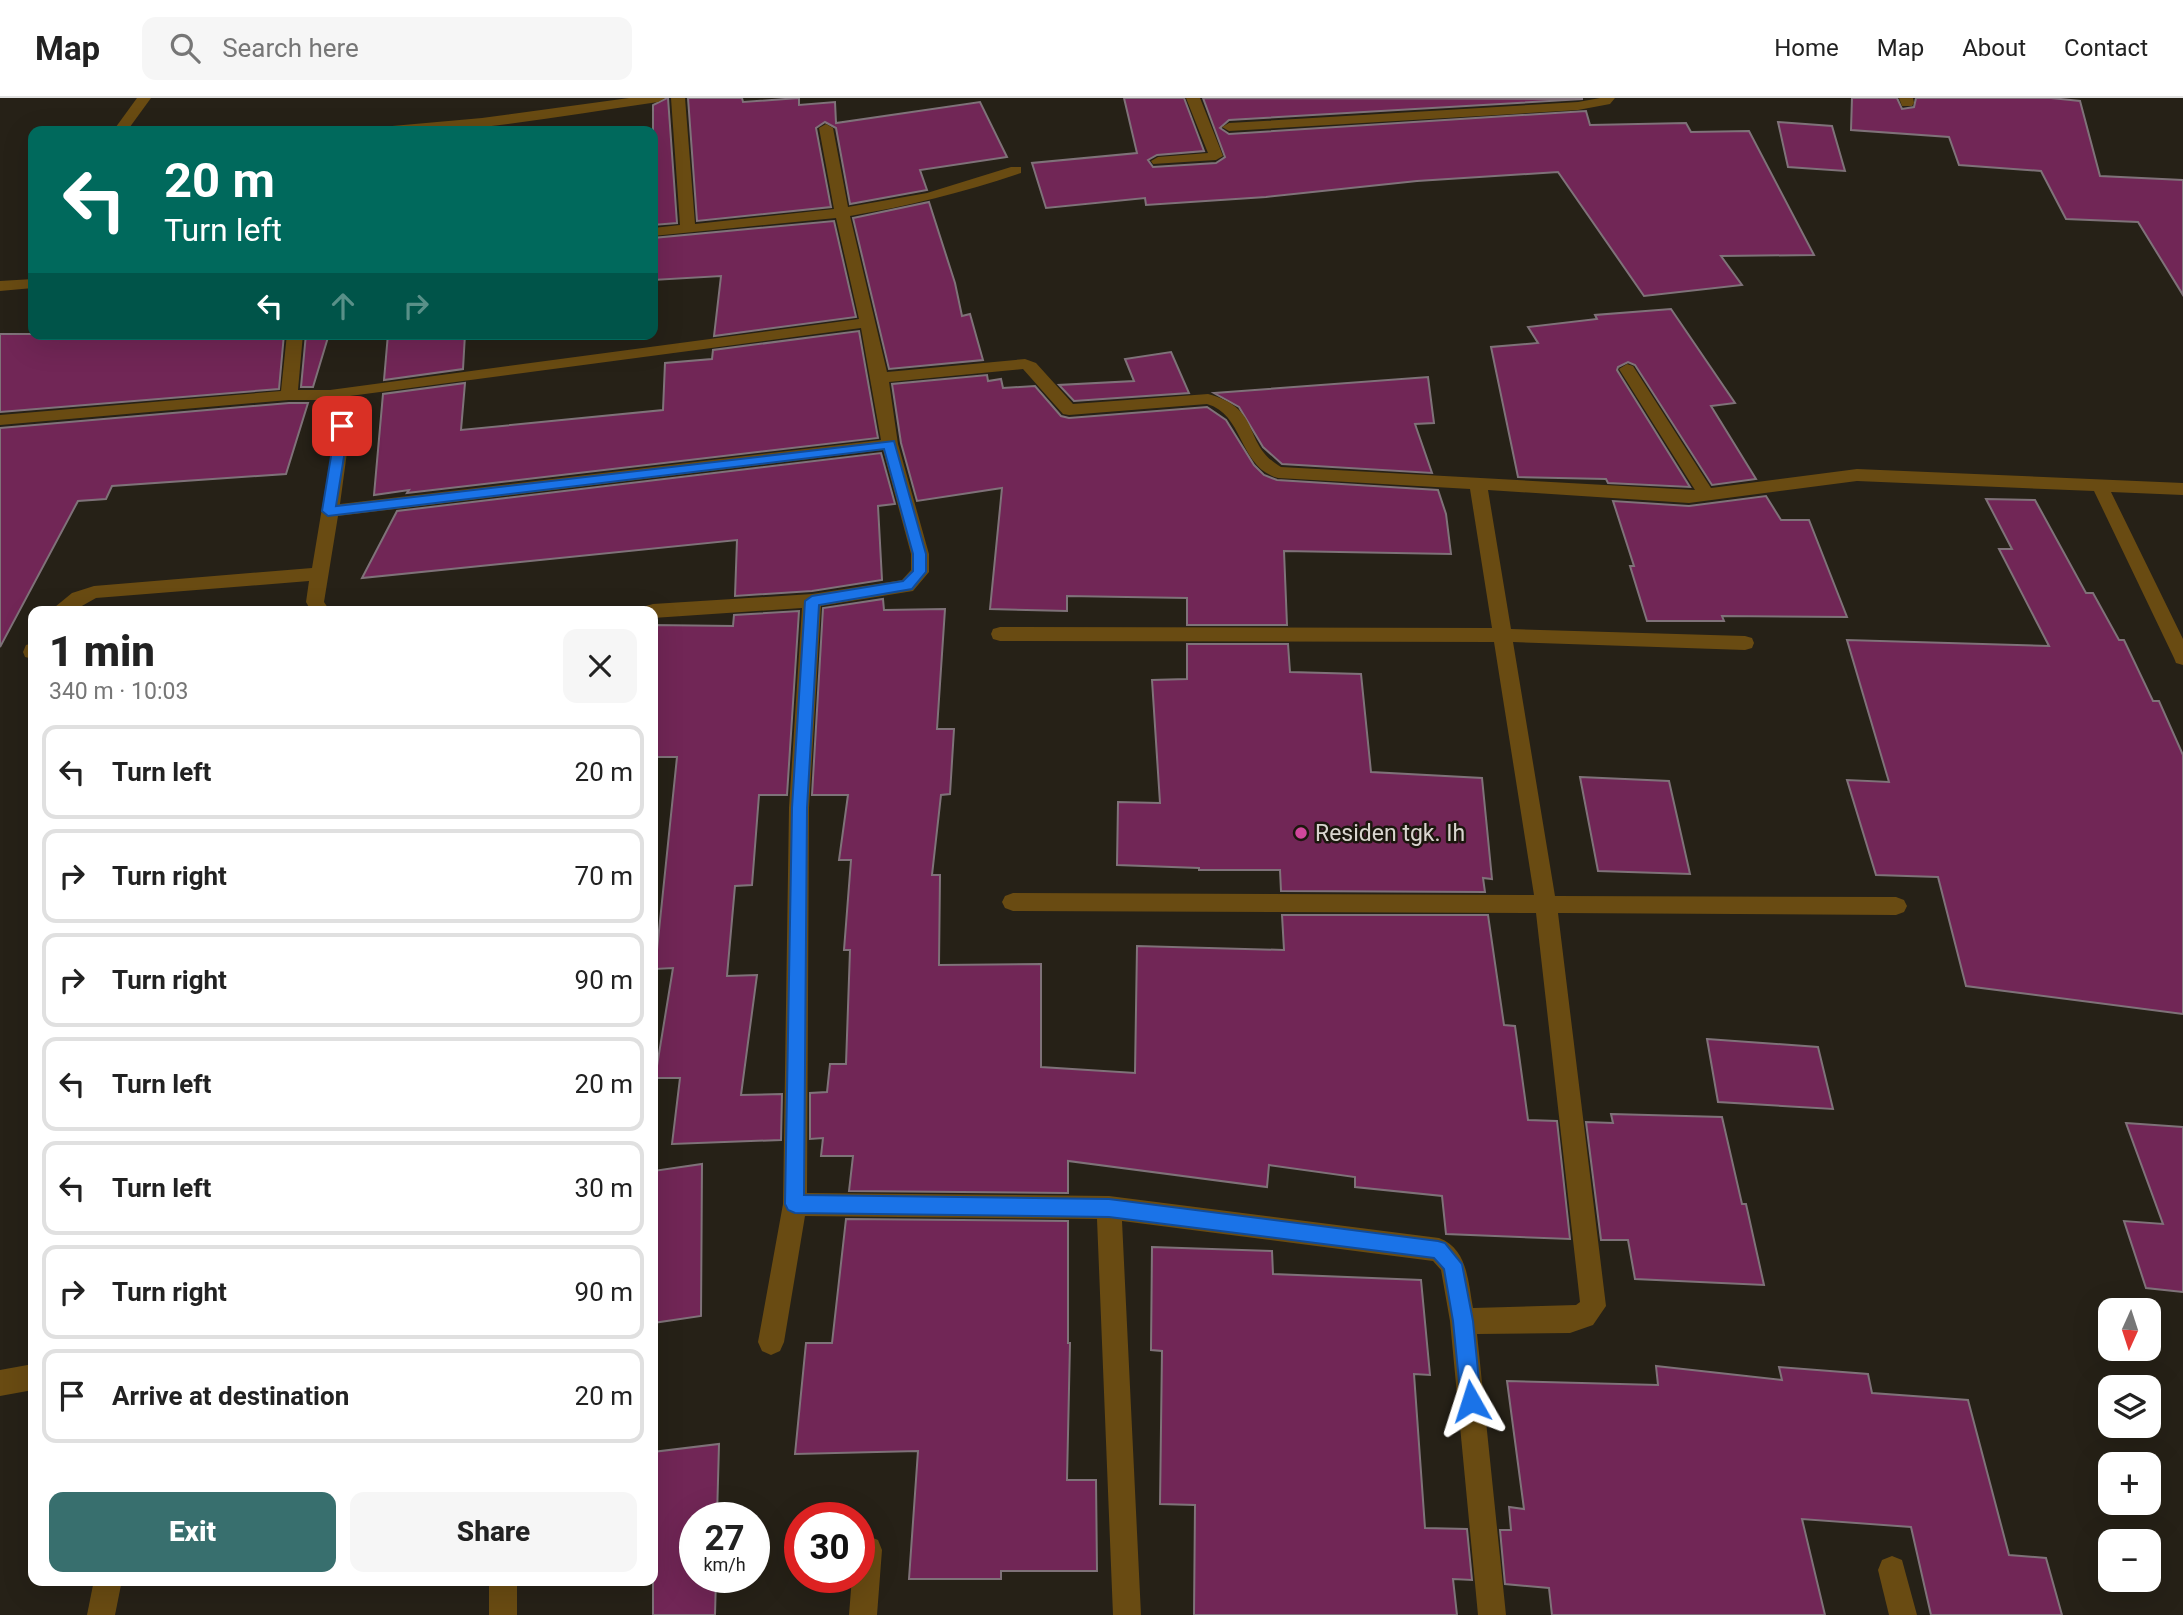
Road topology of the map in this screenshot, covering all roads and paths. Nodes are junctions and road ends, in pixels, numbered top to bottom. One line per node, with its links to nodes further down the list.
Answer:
1 (144, 98): 6 (street)
2 (658, 98): 7 (street)
3 (678, 98): 13 (street)
4 (1193, 98): 10 (street)
5 (1608, 98): 8 (street)
6 (124, 126)
7 (437, 126)
8 (1229, 127)
9 (826, 128): 12 (street)
10 (1158, 161)
11 (1016, 170): 12 (street)
12 (842, 212): 13 (street); 17 (street)
13 (688, 229): 14 (street)
14 (658, 232)
15 (28, 284): 16 (street)
16 (0, 286)
17 (867, 323): 20 (street); 21 (street)
18 (294, 340): 22 (street)
19 (1627, 369): 28 (street)
20 (880, 378): 24 (street); 25 (street)
21 (336, 393): 22 (street); 29 (street)
22 (289, 395): 23 (street)
23 (0, 419)
24 (890, 444): 29 (street); 31 (street)
25 (1478, 484): 28 (street); 36 (street)
26 (2099, 484): 27 (street); 28 (street); 38 (street)
27 (2183, 489)
28 (1707, 495)
29 (328, 511): 30 (street)
30 (319, 574): 32 (street); 33 (street)
31 (812, 601): 34 (street); 42 (street)
32 (66, 606)
33 (318, 606)
34 (658, 611)
35 (1000, 634): 36 (street)
36 (1502, 635): 37 (street); 40 (street)
37 (1745, 643)
38 (2183, 658)
39 (1013, 902): 40 (street)
40 (1546, 906): 41 (street); 44 (street)
41 (1896, 906)
42 (795, 1204): 43 (street); 45 (street)
43 (1109, 1208): 44 (street); 55 (street)
44 (1463, 1321): 56 (street)
45 (771, 1342)
46 (28, 1378): 47 (street)
47 (0, 1383)
48 (1892, 1570): 57 (street)
49 (107, 1586): 52 (street)
50 (503, 1586): 53 (street)
51 (865, 1593): 54 (street)
52 (101, 1615)
53 (503, 1615)
54 (863, 1615)
55 (1127, 1615)
56 (1492, 1615)
57 (1903, 1615)

